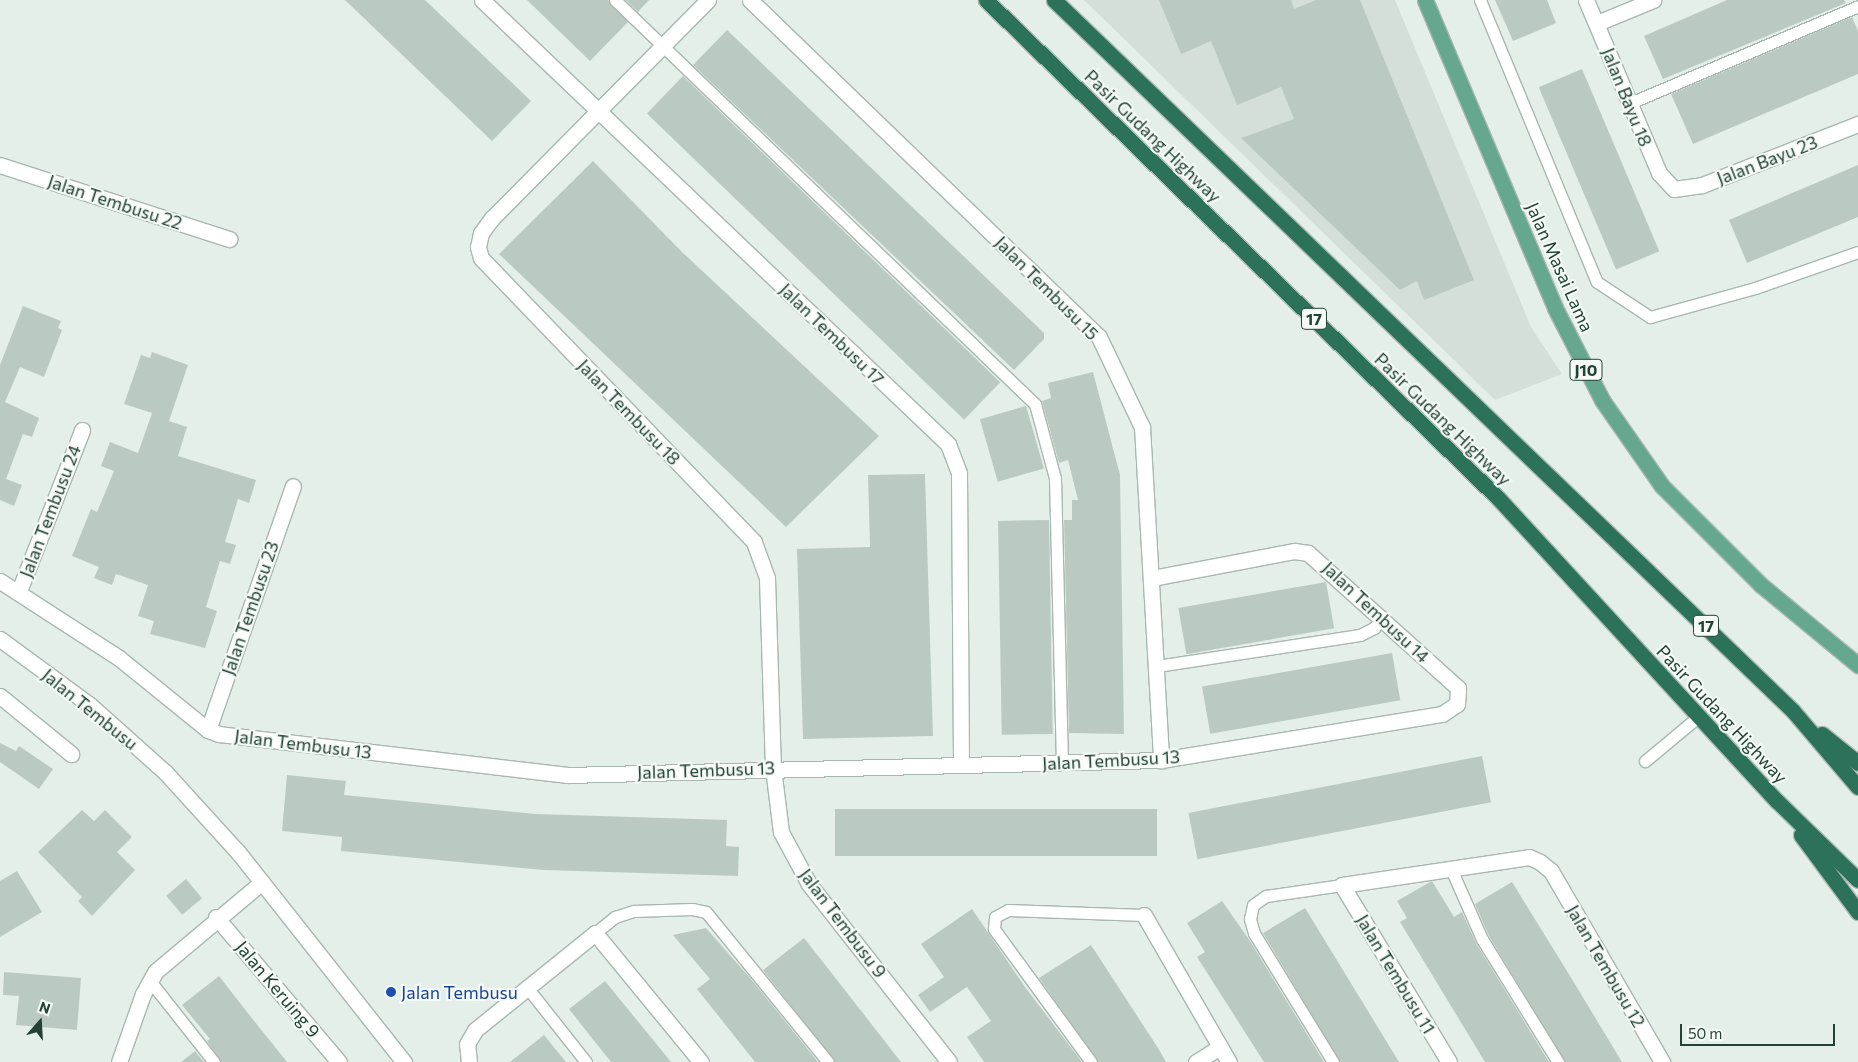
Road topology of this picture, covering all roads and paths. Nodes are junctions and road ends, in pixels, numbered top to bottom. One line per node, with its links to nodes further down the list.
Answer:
1 (482, 0): 15 (street, Jalan Tembusu 17)
2 (615, 0): 13 (lane)
3 (708, 0): 13 (street, Jalan Tembusu 18)
4 (750, 0): 23 (street, Jalan Tembusu 15)
5 (986, 0): 33 (highway, Pasir Gudang Highway / 17)
6 (1054, 0): 32 (highway, Pasir Gudang Highway / 17)
7 (1425, 0): 28 (main road, Jalan Masai Lama / J10)
8 (1480, 0): 20 (lane)
9 (1586, 0): 12 (street, Jalan Bayu 18)
10 (1653, 0): 12 (street)
11 (1858, 6): 14 (lane)
12 (1597, 23): 14 (street, Jalan Bayu 18)
13 (664, 46): 15 (street, Jalan Tembusu 18); 39 (lane)
14 (1630, 104): 18 (street, Jalan Bayu 18)
15 (600, 113): 40 (street, Jalan Tembusu 17); 41 (street, Jalan Tembusu 18)
16 (1858, 124): 18 (street, Jalan Bayu 23)
17 (0, 165): 19 (street, Jalan Tembusu 22)
18 (1674, 189)
19 (229, 239)
20 (1858, 252)
21 (82, 430): 25 (street, Jalan Tembusu 24)
22 (293, 486): 34 (street, Jalan Tembusu 23)
23 (1153, 578): 26 (street, Jalan Tembusu 14); 29 (street, Jalan Tembusu 15)
24 (0, 582): 25 (street)
25 (19, 591): 34 (street)
26 (1382, 617): 29 (lane); 31 (street, Jalan Tembusu 14)
27 (0, 639): 46 (street, Jalan Tembusu)
28 (1858, 665)
29 (1157, 666): 36 (street, Jalan Tembusu 15)
30 (0, 696): 35 (street)
31 (1457, 704): 36 (street, Jalan Tembusu 13)
32 (1793, 711): 38 (highway); 42 (highway, Pasir Gudang Highway / 17)
33 (1699, 716): 37 (lane); 43 (highway, Pasir Gudang Highway / 17)
34 (208, 730): 41 (street, Jalan Tembusu 13)
35 (71, 754)
36 (1161, 760): 39 (street, Jalan Tembusu 13)
37 (1645, 761)
38 (1858, 762)
39 (1062, 763): 40 (street, Jalan Tembusu 13)
40 (961, 766): 41 (street, Jalan Tembusu 13)
41 (773, 768): 63 (street, Jalan Tembusu 9)
42 (1858, 787)
43 (1778, 802): 45 (highway, Pasir Gudang Highway / 17); 48 (highway)
44 (1451, 869): 47 (street); 69 (lane); 70 (street, Jalan Tembusu 12)
45 (1858, 880)
46 (262, 882): 50 (street); 58 (street, Jalan Tembusu)
47 (1342, 885): 67 (lane); 68 (street, Jalan Tembusu 11)
48 (1858, 912)
49 (1144, 915): 54 (street); 64 (lane)
50 (216, 917): 52 (street); 57 (street, Jalan Keruing 9)
51 (595, 933): 53 (street); 61 (street); 62 (lane)
52 (150, 981): 55 (street); 56 (lane)
53 (526, 986): 59 (street); 60 (lane)
54 (1220, 1047): 65 (street); 66 (street)
55 (120, 1055)
56 (214, 1062)
57 (339, 1062)
58 (404, 1062)
59 (469, 1062)
60 (586, 1062)
61 (701, 1062)
62 (828, 1062)
63 (949, 1062)
64 (1091, 1062)
65 (1196, 1062)
66 (1229, 1062)
67 (1333, 1062)
68 (1449, 1062)
69 (1558, 1062)
70 (1662, 1062)

